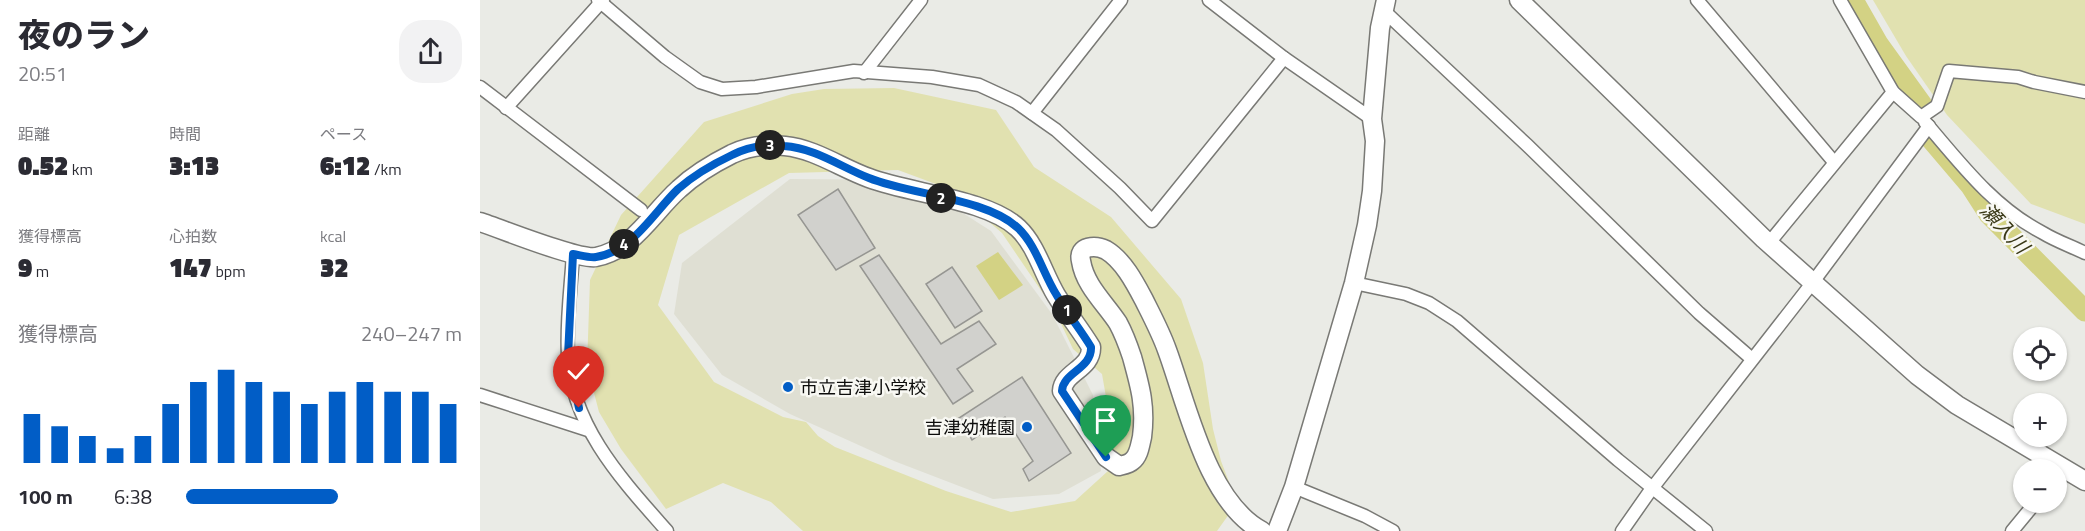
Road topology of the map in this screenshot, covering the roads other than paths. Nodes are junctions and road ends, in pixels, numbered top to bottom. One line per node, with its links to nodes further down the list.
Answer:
1 (921, 0): 10 (street)
2 (1121, 0): 15 (street)
3 (1209, 0): 9 (street)
4 (1519, 0): 21 (street)
5 (1697, 0): 18 (street)
6 (1840, 0): 12 (street)
7 (601, 1): 10 (street); 14 (street)
8 (1384, 5): 16 (street); 26 (street)
9 (1284, 58): 15 (street); 16 (street)
10 (864, 73): 15 (street)
11 (480, 87): 14 (street)
12 (1893, 92): 17 (street); 18 (street)
13 (2085, 92): 17 (street)
14 (506, 108): 19 (street)
15 (1032, 113)
16 (1372, 118): 25 (street)
17 (1925, 121): 22 (street); 24 (street)
18 (1834, 162): 21 (street)
19 (641, 210)
20 (480, 222): 23 (street)
21 (1769, 243): 24 (street)
22 (2085, 253)
23 (573, 254): 28 (street); 36 (street)
24 (1812, 282): 26 (street); 29 (street)
25 (1354, 283): 32 (street); 33 (street)
26 (1752, 359): 33 (street)
27 (480, 395): 28 (street)
28 (588, 430): 35 (street)
29 (2040, 459)
30 (2067, 475): 31 (street)
31 (2085, 481)
32 (1294, 487): 37 (street); 38 (street)
33 (1652, 489): 39 (street); 40 (street)
34 (2027, 513): 41 (street)
35 (667, 531)
36 (1262, 531)
37 (1277, 531)
38 (1393, 531)
39 (1622, 531)
40 (1706, 531)
41 (2012, 531)

